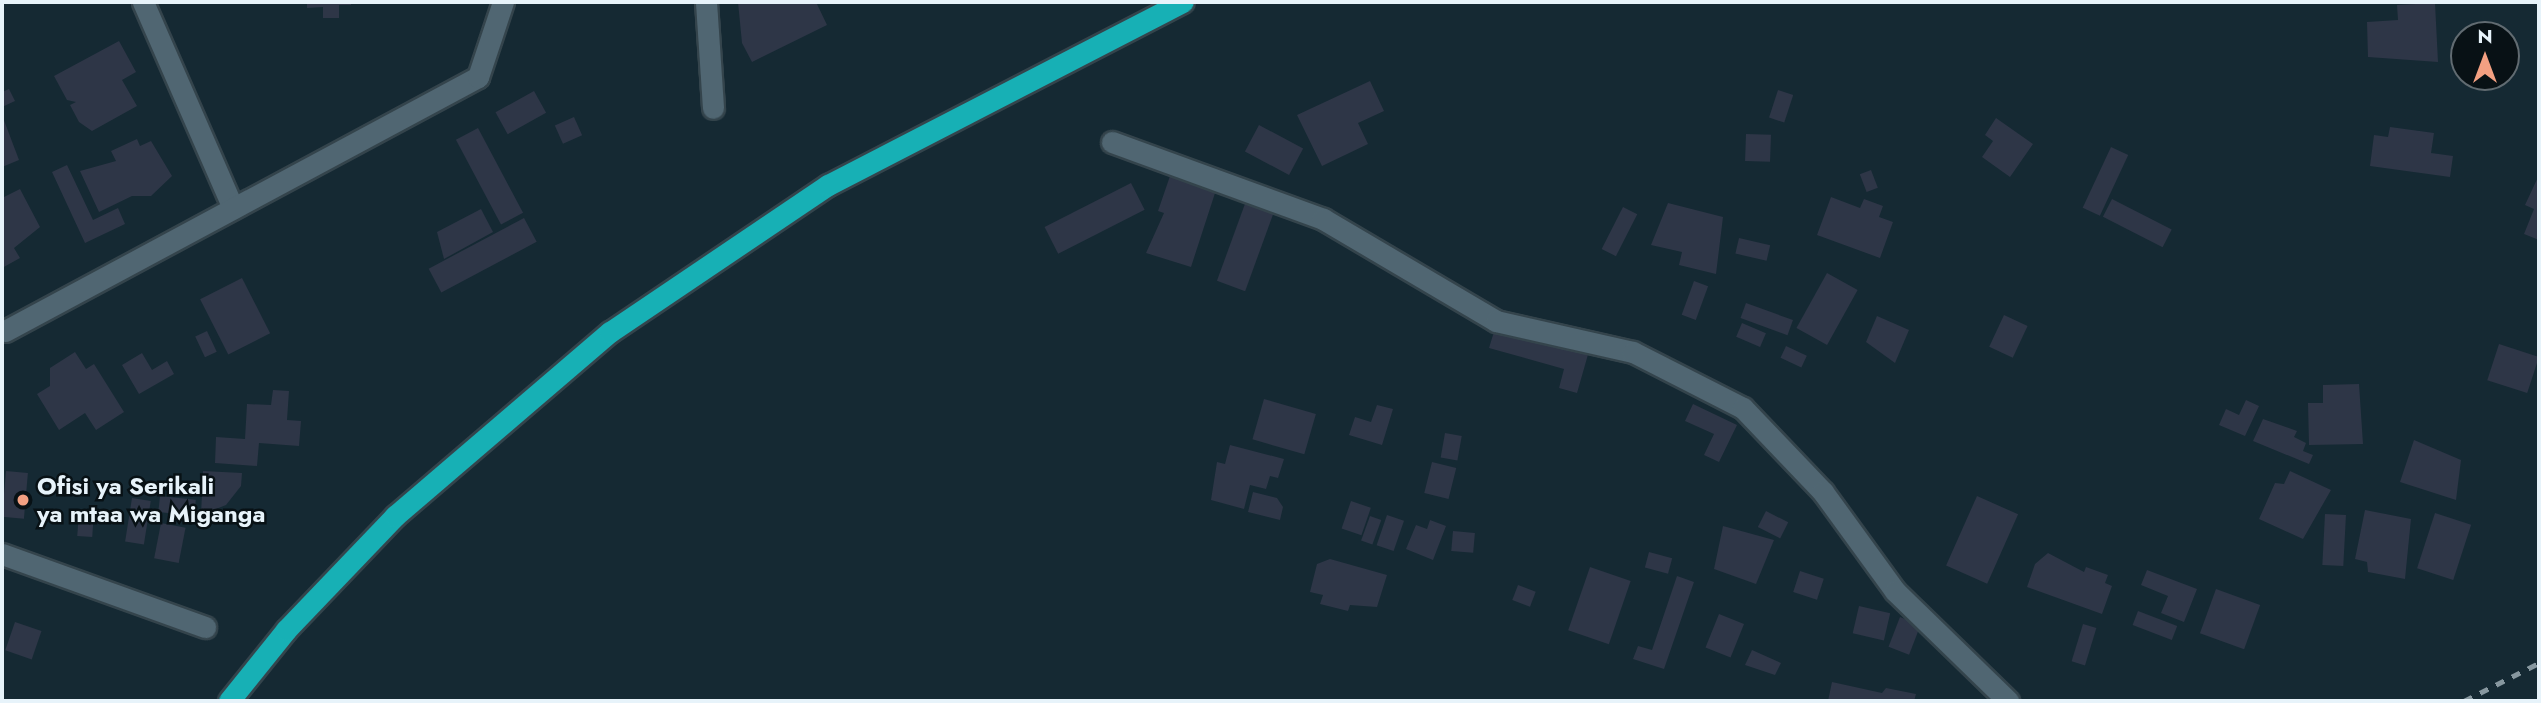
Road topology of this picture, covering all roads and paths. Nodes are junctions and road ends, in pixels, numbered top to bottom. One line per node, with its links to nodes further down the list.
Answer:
1 (143, 2): 7 (street)
2 (503, 2): 7 (street)
3 (706, 2): 5 (street)
4 (1182, 2): 11 (highway)
5 (713, 108)
6 (1112, 142): 12 (street)
7 (233, 208): 8 (street)
8 (5, 331)
9 (2, 554): 10 (street)
10 (205, 627)
11 (229, 701)
12 (2008, 701)

